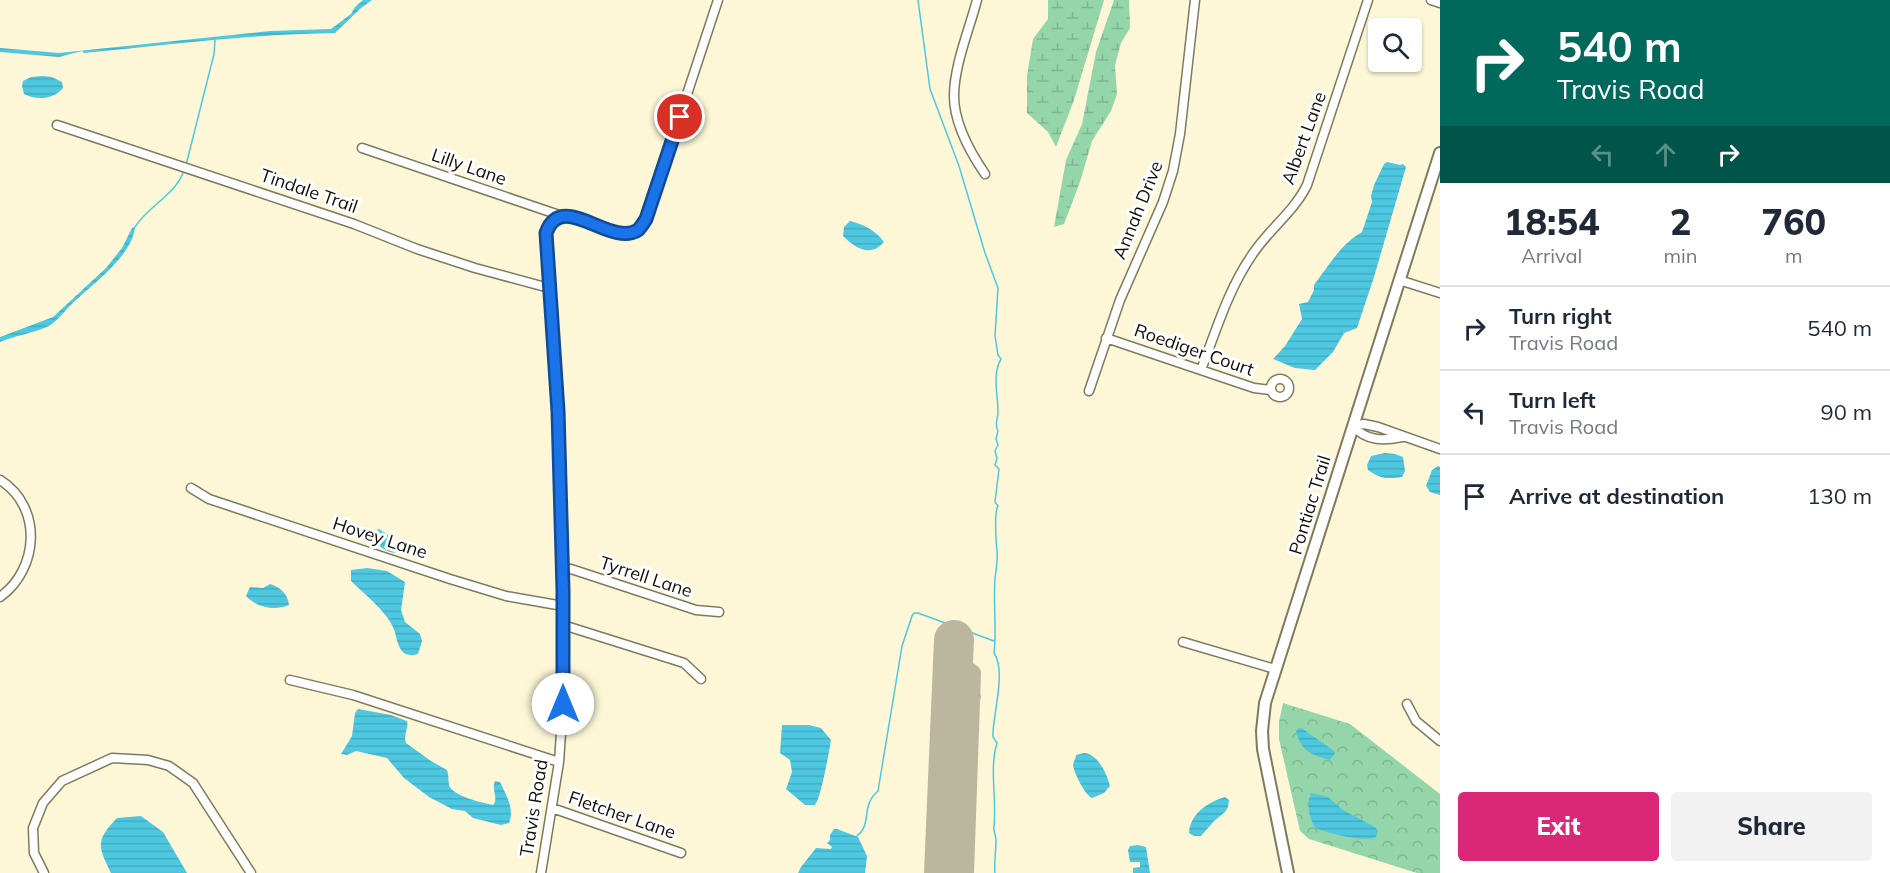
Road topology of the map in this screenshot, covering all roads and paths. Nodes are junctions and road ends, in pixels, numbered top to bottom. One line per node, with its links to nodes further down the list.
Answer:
1 (718, 0): 11 (street)
2 (977, 0): 10 (street)
3 (1195, 0): 15 (street, Annah Drive)
4 (1368, 0): 16 (street, Albert Lane)
5 (1431, 0): 6 (street)
6 (1440, 3)
7 (57, 125): 13 (street, Tindale Trail)
8 (362, 148): 11 (street, Lilly Lane)
9 (1440, 153): 12 (main road, Pontiac Trail)
10 (985, 174)
11 (565, 217): 13 (street, Travis Road)
12 (1399, 280): 14 (street); 19 (main road, Pontiac Trail)
13 (549, 288): 23 (street, Travis Road)
14 (1440, 293)
15 (1106, 338): 16 (street, Roediger Court); 18 (street, Annah Drive)
16 (1201, 370): 17 (street, Roediger Court)
17 (1271, 390)
18 (1089, 391)
19 (1353, 426): 20 (street); 29 (main road, Pontiac Trail)
20 (1440, 449)
21 (0, 480): 24 (street)
22 (191, 488): 25 (street, Hovey Lane)
23 (562, 570): 25 (street, Travis Road); 26 (street, Tyrrell Lane)
24 (0, 597)
25 (563, 606): 27 (street, Travis Road)
26 (720, 612)
27 (564, 625): 30 (street); 34 (street, Travis Road)
28 (1183, 642): 29 (street)
29 (1275, 669): 40 (main road, Pontiac Trail)
30 (701, 679)
31 (290, 680): 34 (street)
32 (1407, 704): 33 (street)
33 (1440, 741)
34 (559, 762): 35 (street, Travis Road)
35 (552, 808): 36 (street, Fletcher Lane); 39 (street, Travis Road)
36 (681, 853)
37 (44, 873): 38 (street)
38 (251, 873)
39 (540, 873)
40 (1288, 873)

